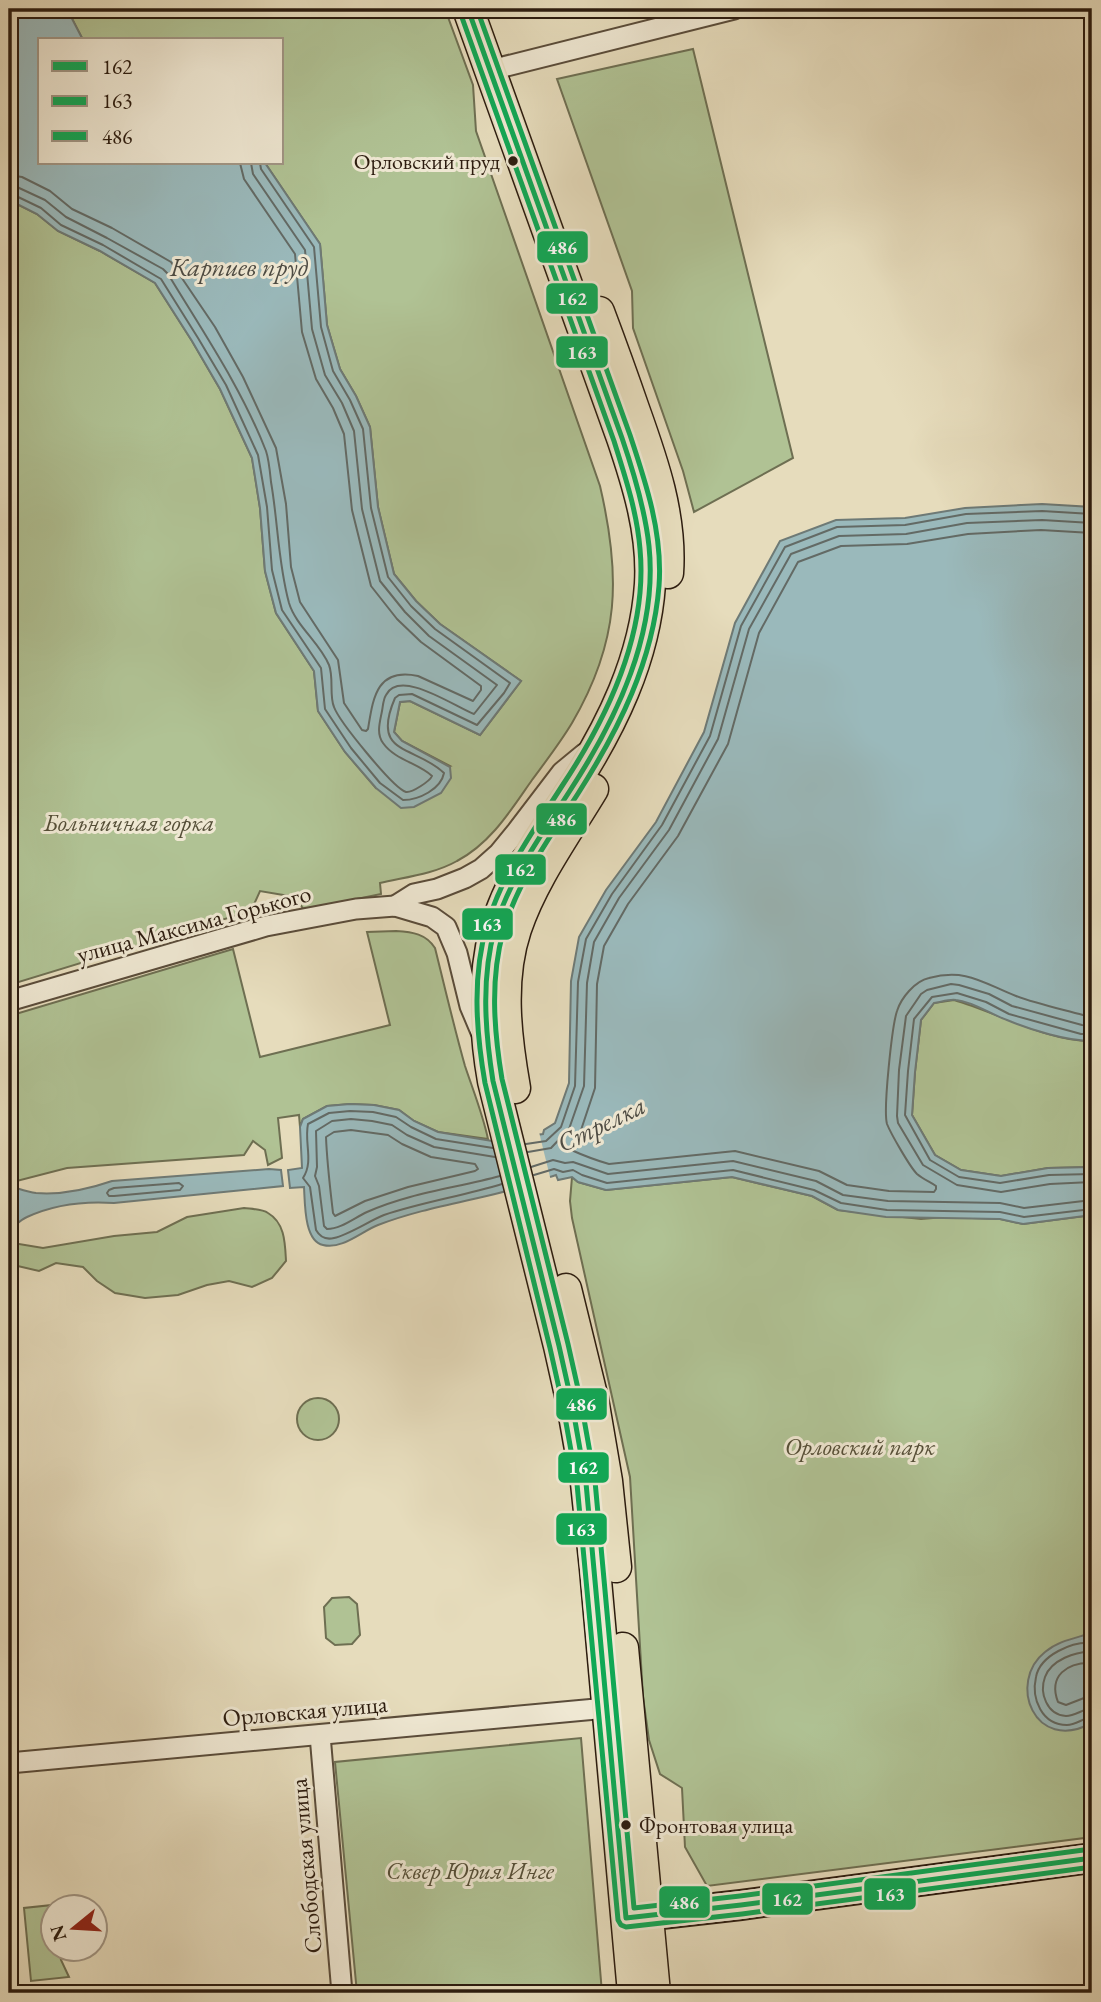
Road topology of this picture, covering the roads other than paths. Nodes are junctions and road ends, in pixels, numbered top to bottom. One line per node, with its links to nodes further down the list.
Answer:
1 (468, 9): 4 (main road)
2 (490, 9): 4 (main road)
3 (734, 9): 4 (street)
4 (500, 68): 5 (main road); 9 (main road)
5 (599, 742): 6 (street); 8 (main road)
6 (395, 905): 7 (street, улица Максима Горького); 8 (street)
7 (9, 1001)
8 (488, 1049): 9 (main road)
9 (510, 1112): 10 (main road)
10 (533, 1202): 11 (main road); 15 (main road)
11 (607, 1708): 12 (street, Орловская улица); 15 (main road)
12 (320, 1735): 13 (street, Орловская улица); 16 (street, Слободская улица)
13 (9, 1763)
14 (1092, 1858): 15 (main road)
15 (637, 1916): 17 (main road); 18 (main road)
16 (342, 1993)
17 (633, 1993)
18 (655, 1993)

